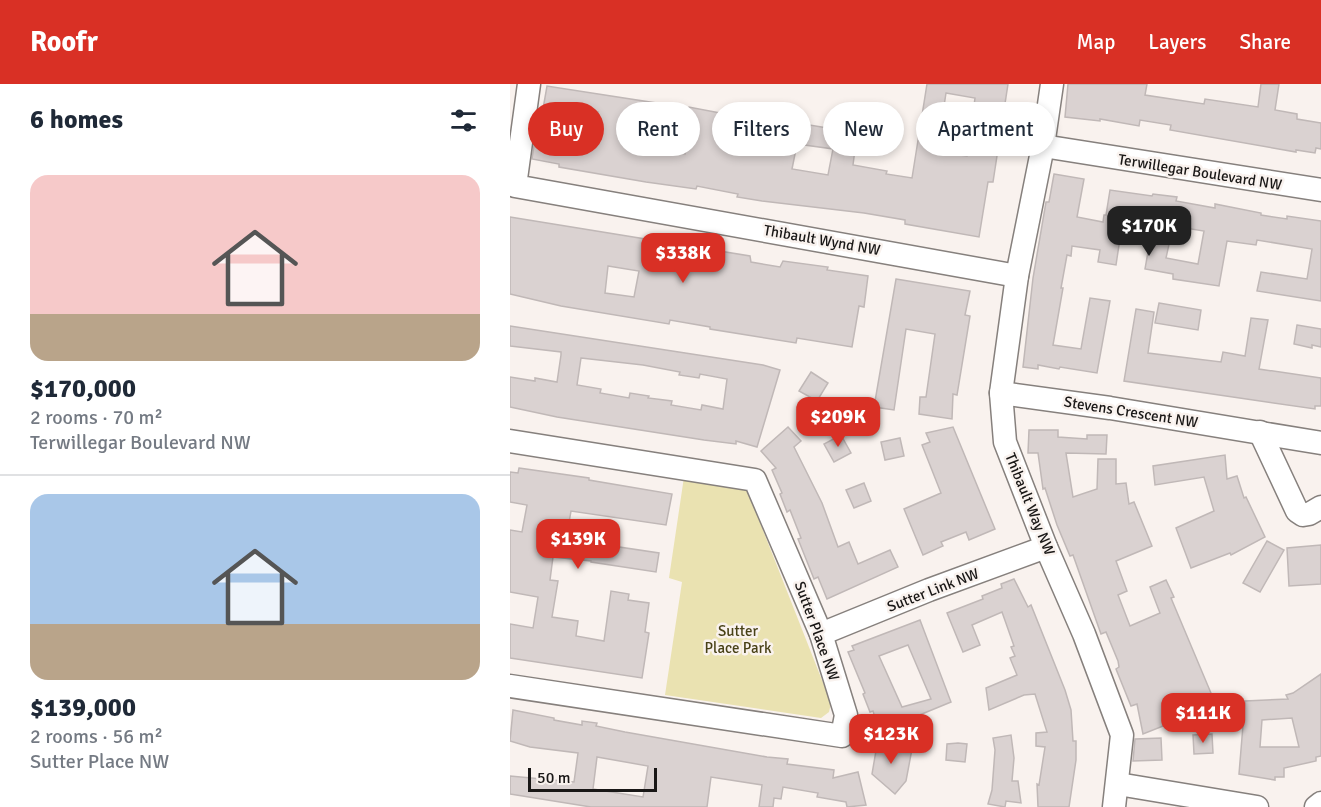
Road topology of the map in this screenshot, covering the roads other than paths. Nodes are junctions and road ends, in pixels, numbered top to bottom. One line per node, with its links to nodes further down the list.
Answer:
1 (530, 84): 7 (street, Thibault Wynd NW)
2 (1052, 84): 3 (street, Thibault Way NW)
3 (1049, 102)
4 (1055, 149): 6 (street, Terwillegar Boulevard NW)
5 (1041, 156): 7 (street, Thibault Way NW)
6 (1321, 190)
7 (1017, 276): 8 (street, Thibault Way NW)
8 (1001, 393): 9 (street, Stevens Crescent NW); 13 (street, Thibault Way NW)
9 (1260, 432): 11 (street, Stevens Crescent NW); 12 (street)
10 (510, 441): 14 (street, Sutter Place NW)
11 (1321, 443)
12 (1321, 507)
13 (1046, 548): 14 (street, Sutter Link NW); 16 (street, Thibault Way NW)
14 (821, 634): 15 (street, Sutter Place NW)
15 (510, 686)
16 (1118, 784): 18 (street, Thibault Way NW); 19 (street)
17 (1321, 803): 20 (street)
18 (1114, 807)
19 (1257, 807)
20 (1316, 807)

